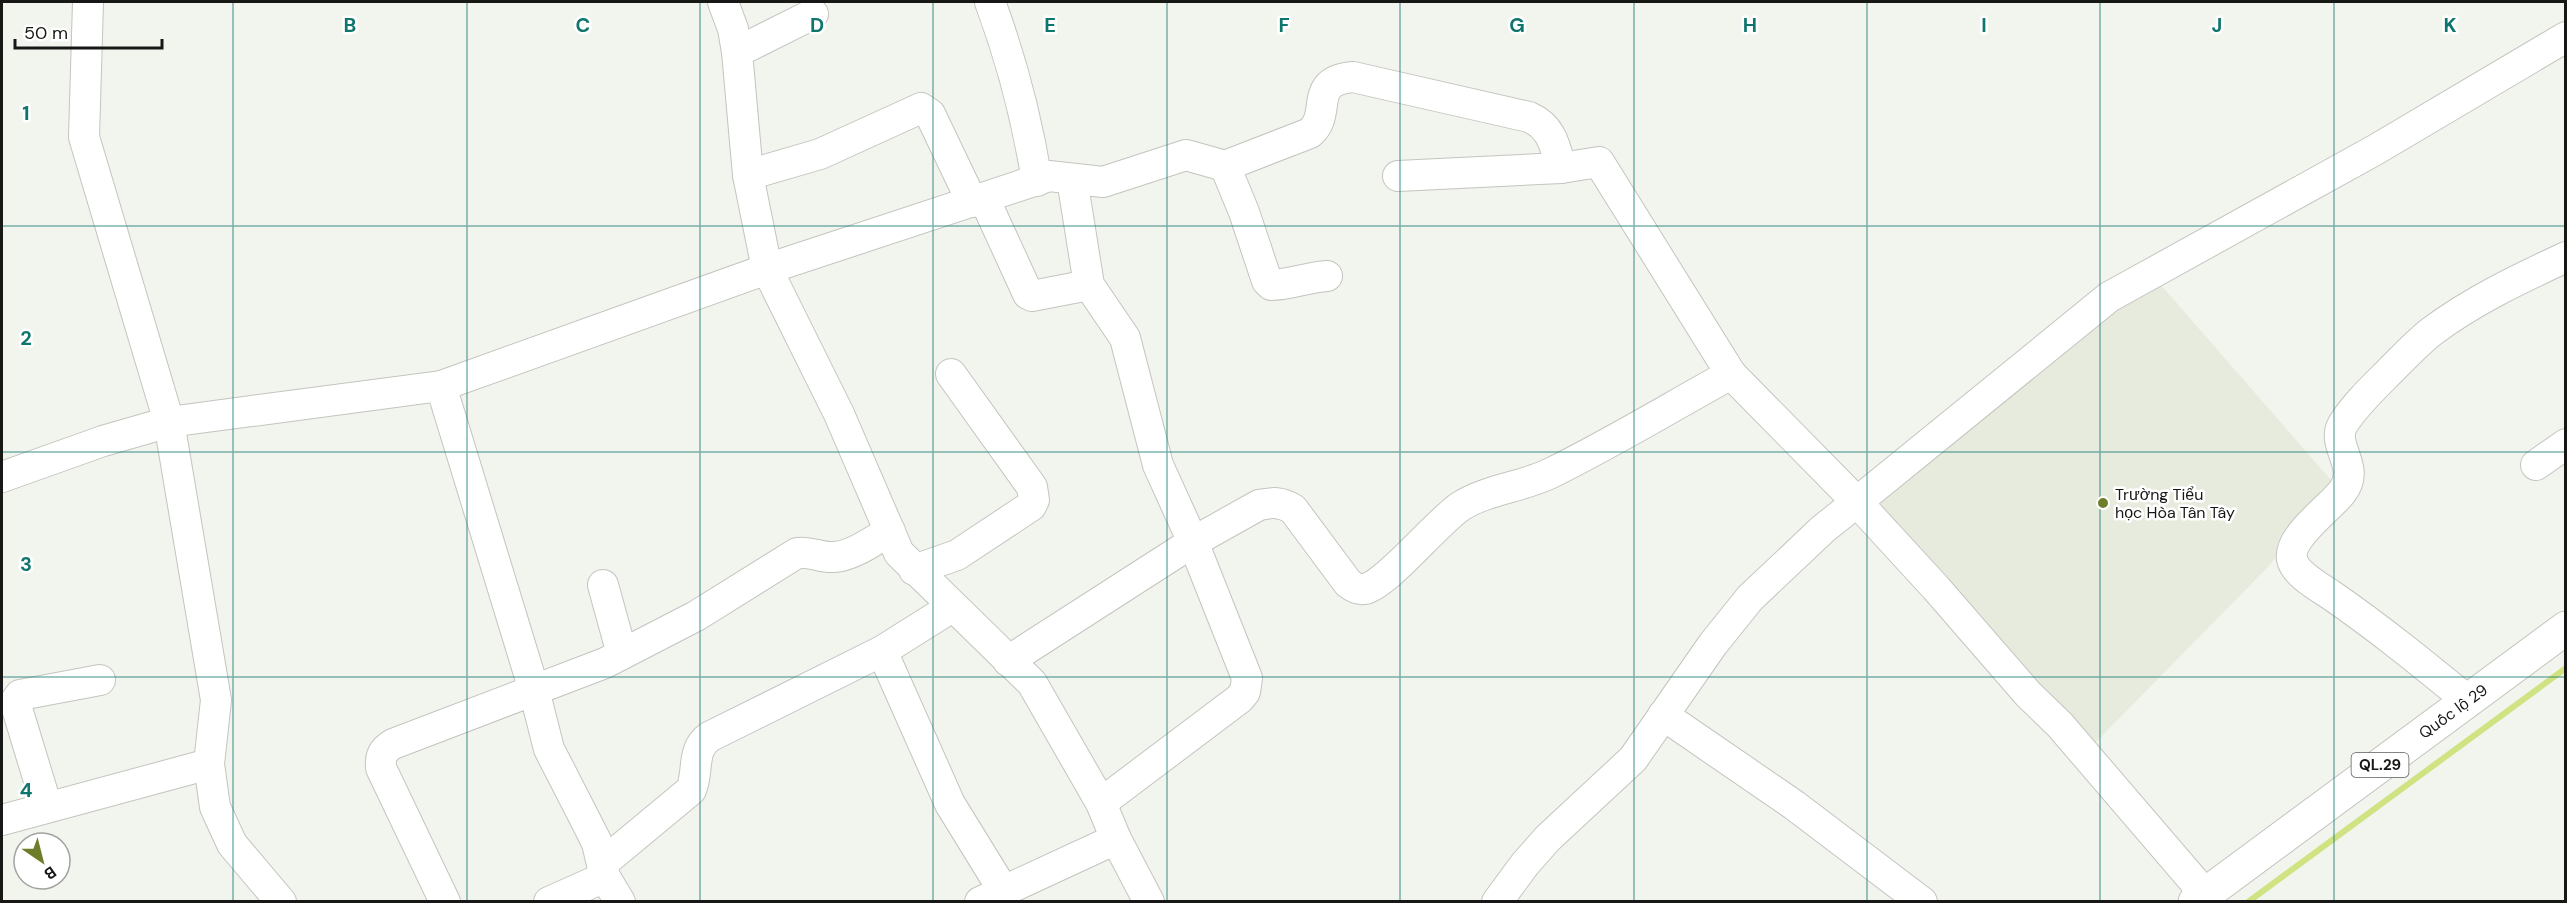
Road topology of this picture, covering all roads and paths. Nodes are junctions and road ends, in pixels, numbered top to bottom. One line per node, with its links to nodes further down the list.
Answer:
1 (88, 2): 21 (street)
2 (723, 2): 6 (street)
3 (990, 2): 12 (street)
4 (813, 14): 6 (street)
5 (2565, 37): 25 (street)
6 (736, 52): 9 (street)
7 (1226, 166): 8 (street); 11 (street); 16 (street)
8 (1561, 168): 10 (street); 19 (street)
9 (748, 175): 13 (street); 15 (street)
10 (1398, 176)
11 (1072, 179): 12 (street); 17 (street)
12 (1037, 181): 13 (street)
13 (978, 200): 15 (street); 17 (street)
14 (2565, 257): 37 (street)
15 (767, 269): 20 (street); 26 (street)
16 (1327, 276)
17 (1089, 285): 27 (street)
18 (951, 374): 28 (street)
19 (1731, 374): 25 (street); 27 (street)
20 (441, 386): 21 (street); 36 (street)
21 (169, 422): 24 (street); 39 (street)
22 (2565, 444): 23 (street)
23 (2536, 465)
24 (2, 477)
25 (1857, 502): 38 (street); 46 (street)
26 (890, 531): 28 (street); 33 (street)
27 (1193, 542): 34 (street); 40 (street)
28 (914, 570): 30 (street)
29 (603, 585): 33 (street)
30 (952, 607): 32 (street); 34 (street)
31 (2565, 628): 37 (highway, Quốc lộ 29 / QL.29)
32 (882, 651): 44 (street); 45 (street)
33 (622, 654): 36 (street)
34 (1008, 661): 40 (street)
35 (100, 680): 41 (street)
36 (534, 690): 44 (street); 48 (street)
37 (2468, 700): 46 (highway, Quốc lộ 29 / QL.29)
38 (1663, 715): 51 (street); 52 (street)
39 (208, 764): 41 (street); 47 (street)
40 (1101, 803): 43 (street)
41 (47, 807): 42 (street)
42 (2, 820)
43 (1116, 839): 45 (street); 50 (street)
44 (610, 880): 49 (street)
45 (992, 896)
46 (2200, 898)
47 (281, 902)
48 (445, 902)
49 (549, 902)
50 (1149, 902)
51 (1497, 902)
52 (1922, 902)

